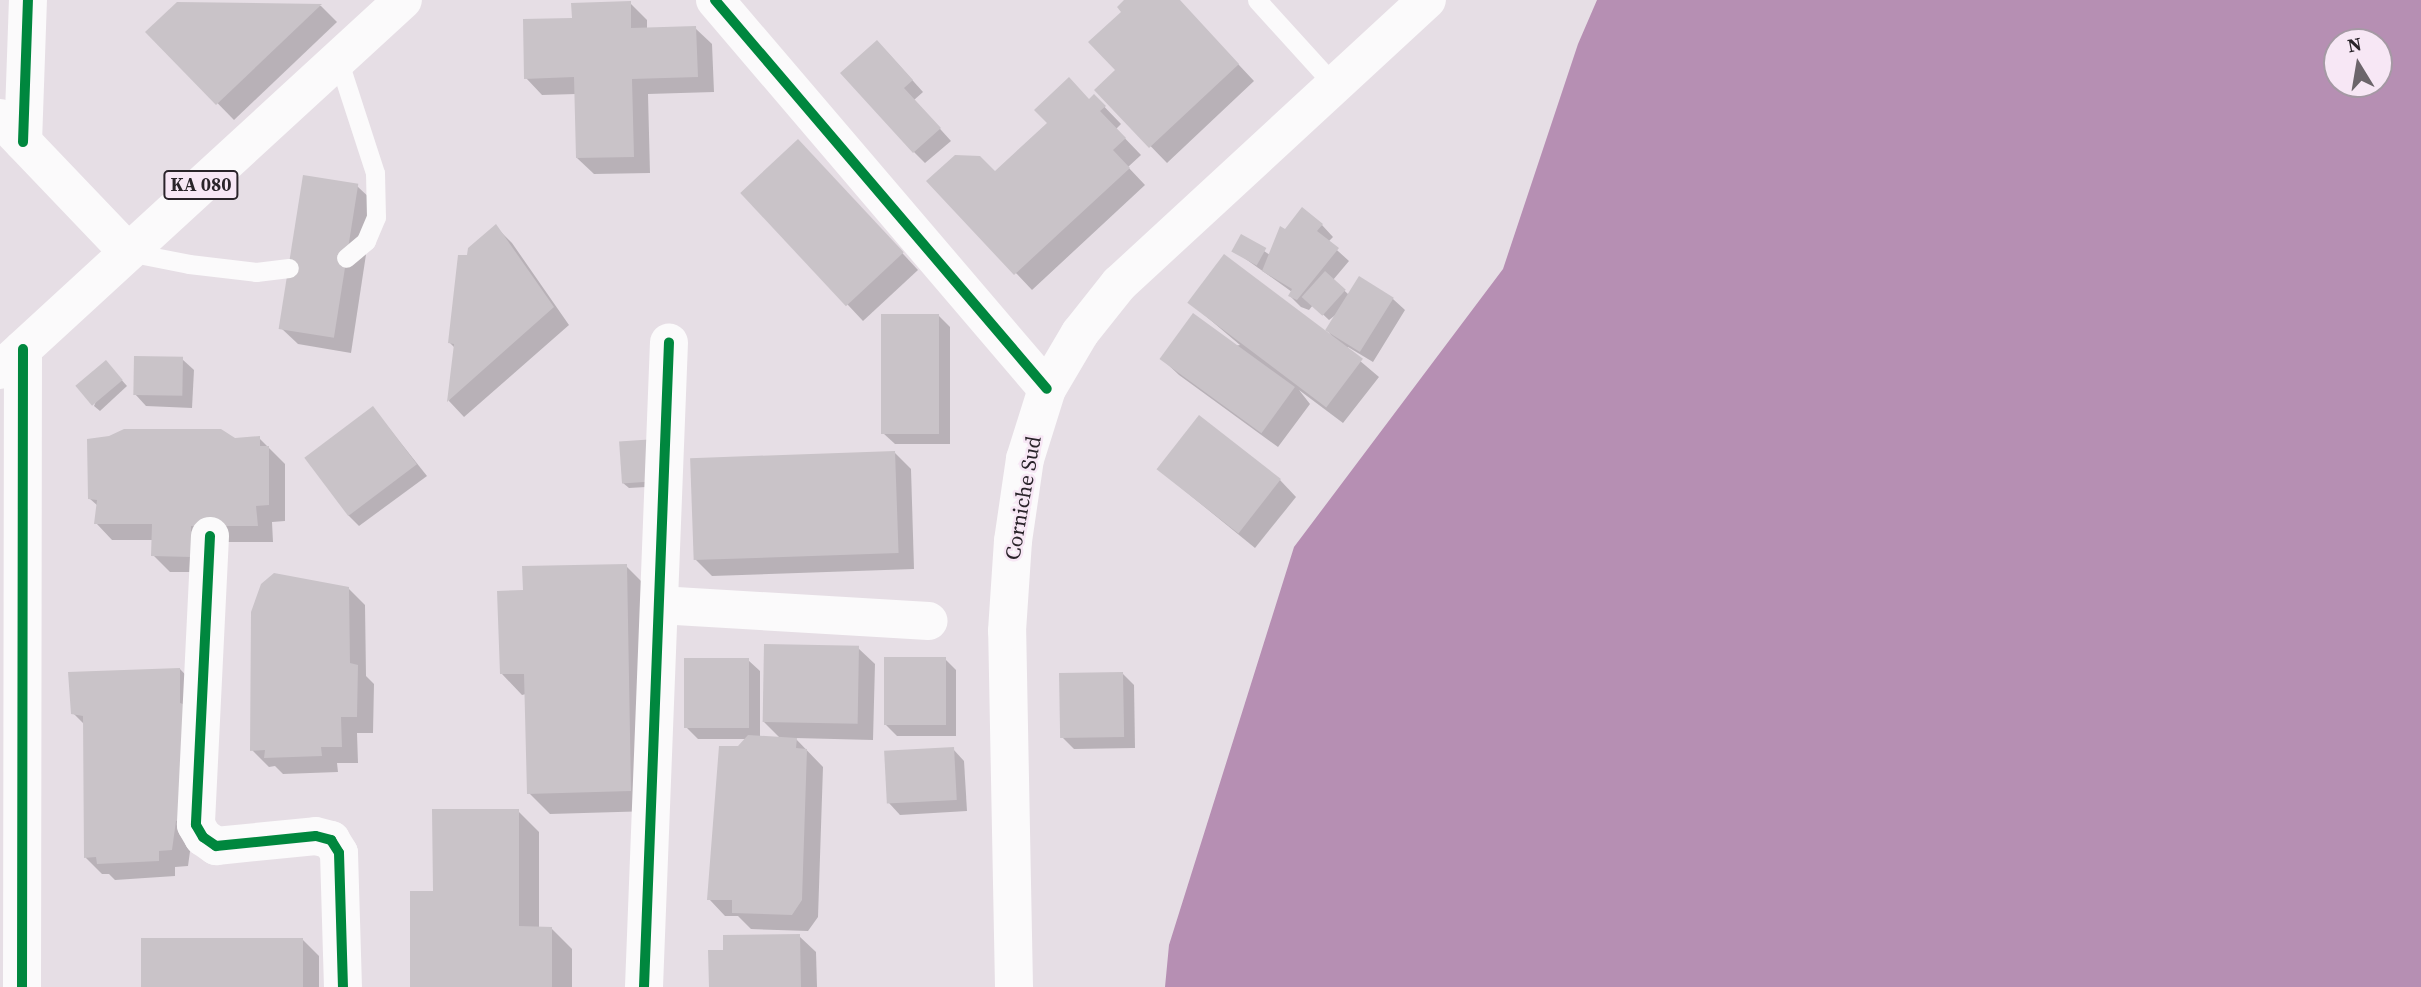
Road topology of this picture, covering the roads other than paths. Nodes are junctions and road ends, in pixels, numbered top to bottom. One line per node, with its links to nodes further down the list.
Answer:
1 (28, 0): 8 (street)
2 (403, 0): 6 (street, KA 080)
3 (715, 0): 14 (street)
4 (1258, 0): 7 (lane)
5 (1427, 0): 7 (street, Corniche Sud)
6 (338, 60): 9 (street, KA 080); 10 (lane)
7 (1335, 86): 14 (street, Corniche Sud)
8 (11, 130): 9 (street)
9 (128, 252): 11 (lane); 13 (street, KA 080)
10 (346, 258)
11 (289, 268)
12 (669, 342): 16 (street)
13 (12, 360): 18 (street)
14 (1047, 389): 21 (street, Corniche Sud)
15 (210, 536): 19 (street)
16 (659, 605): 17 (street); 20 (street)
17 (929, 621)
18 (22, 987)
19 (343, 987)
20 (644, 987)
21 (1014, 987)

